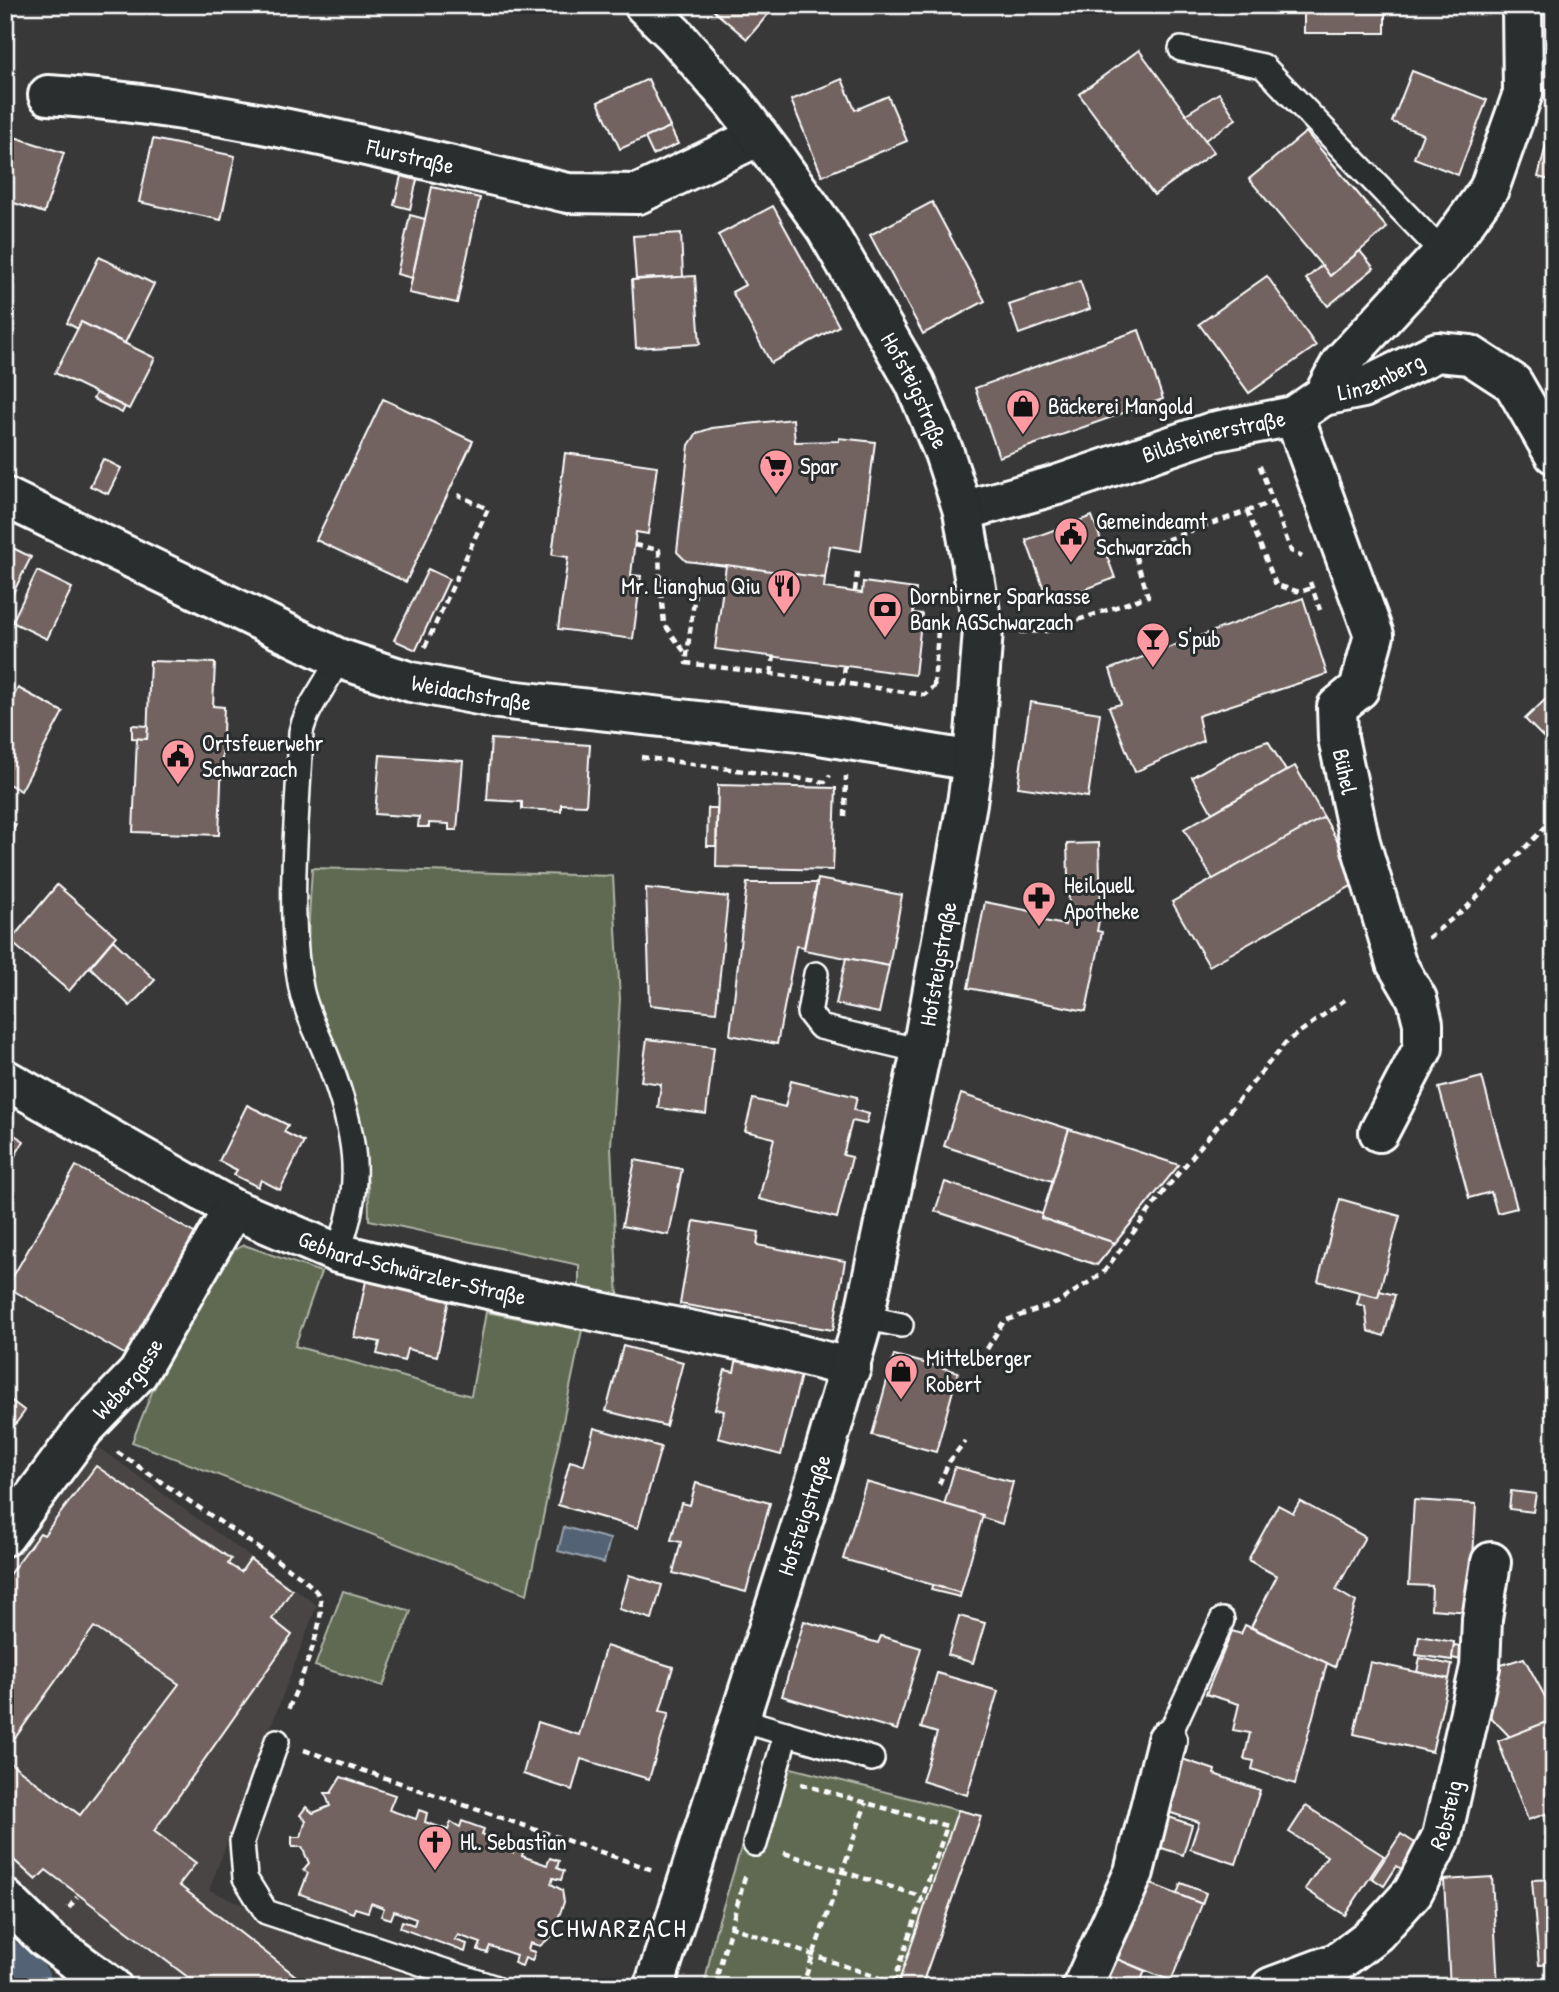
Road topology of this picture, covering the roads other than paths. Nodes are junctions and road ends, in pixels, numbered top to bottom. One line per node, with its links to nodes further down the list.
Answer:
1 (644, 5): 6 (street, Hofsteigstraße)
2 (1522, 5): 4 (street)
3 (1181, 48): 7 (lane)
4 (1538, 92): 7 (street)
5 (48, 94): 6 (street, Flurstraße)
6 (760, 136): 11 (street, Hofsteigstraße)
7 (1443, 253): 8 (street)
8 (1308, 406): 9 (street, Linzenberg); 11 (street, Bildsteinerstraße); 17 (street, Bühel)
9 (1554, 454)
10 (5, 497): 12 (street, Weidachstraße)
11 (963, 511): 13 (street, Hofsteigstraße)
12 (338, 658): 13 (street, Weidachstraße); 19 (lane)
13 (973, 761): 15 (street, Hofsteigstraße)
14 (816, 974): 15 (lane)
15 (921, 1051): 20 (street, Hofsteigstraße)
16 (5, 1079): 18 (street, Gebhard-Schwärzler-Straße)
17 (1379, 1132)
18 (233, 1209): 19 (street, Gebhard-Schwärzler-Straße); 23 (street, Webergasse)
19 (337, 1253): 22 (street, Gebhard-Schwärzler-Straße)
20 (864, 1317): 21 (lane); 22 (street, Hofsteigstraße)
21 (901, 1325)
22 (851, 1368): 26 (street, Hofsteigstraße)
23 (5, 1536)
24 (1491, 1562): 37 (street, Rebsteig)
25 (1222, 1620): 28 (lane)
26 (738, 1719): 27 (lane); 35 (street, Hofsteigstraße)
27 (786, 1733): 30 (lane); 31 (lane)
28 (1167, 1740): 36 (street)
29 (277, 1741): 34 (lane)
30 (872, 1759)
31 (755, 1844)
32 (5, 1899): 33 (street)
33 (112, 1987)
34 (493, 1987)
35 (654, 1987)
36 (1082, 1987)
37 (1271, 1987)

